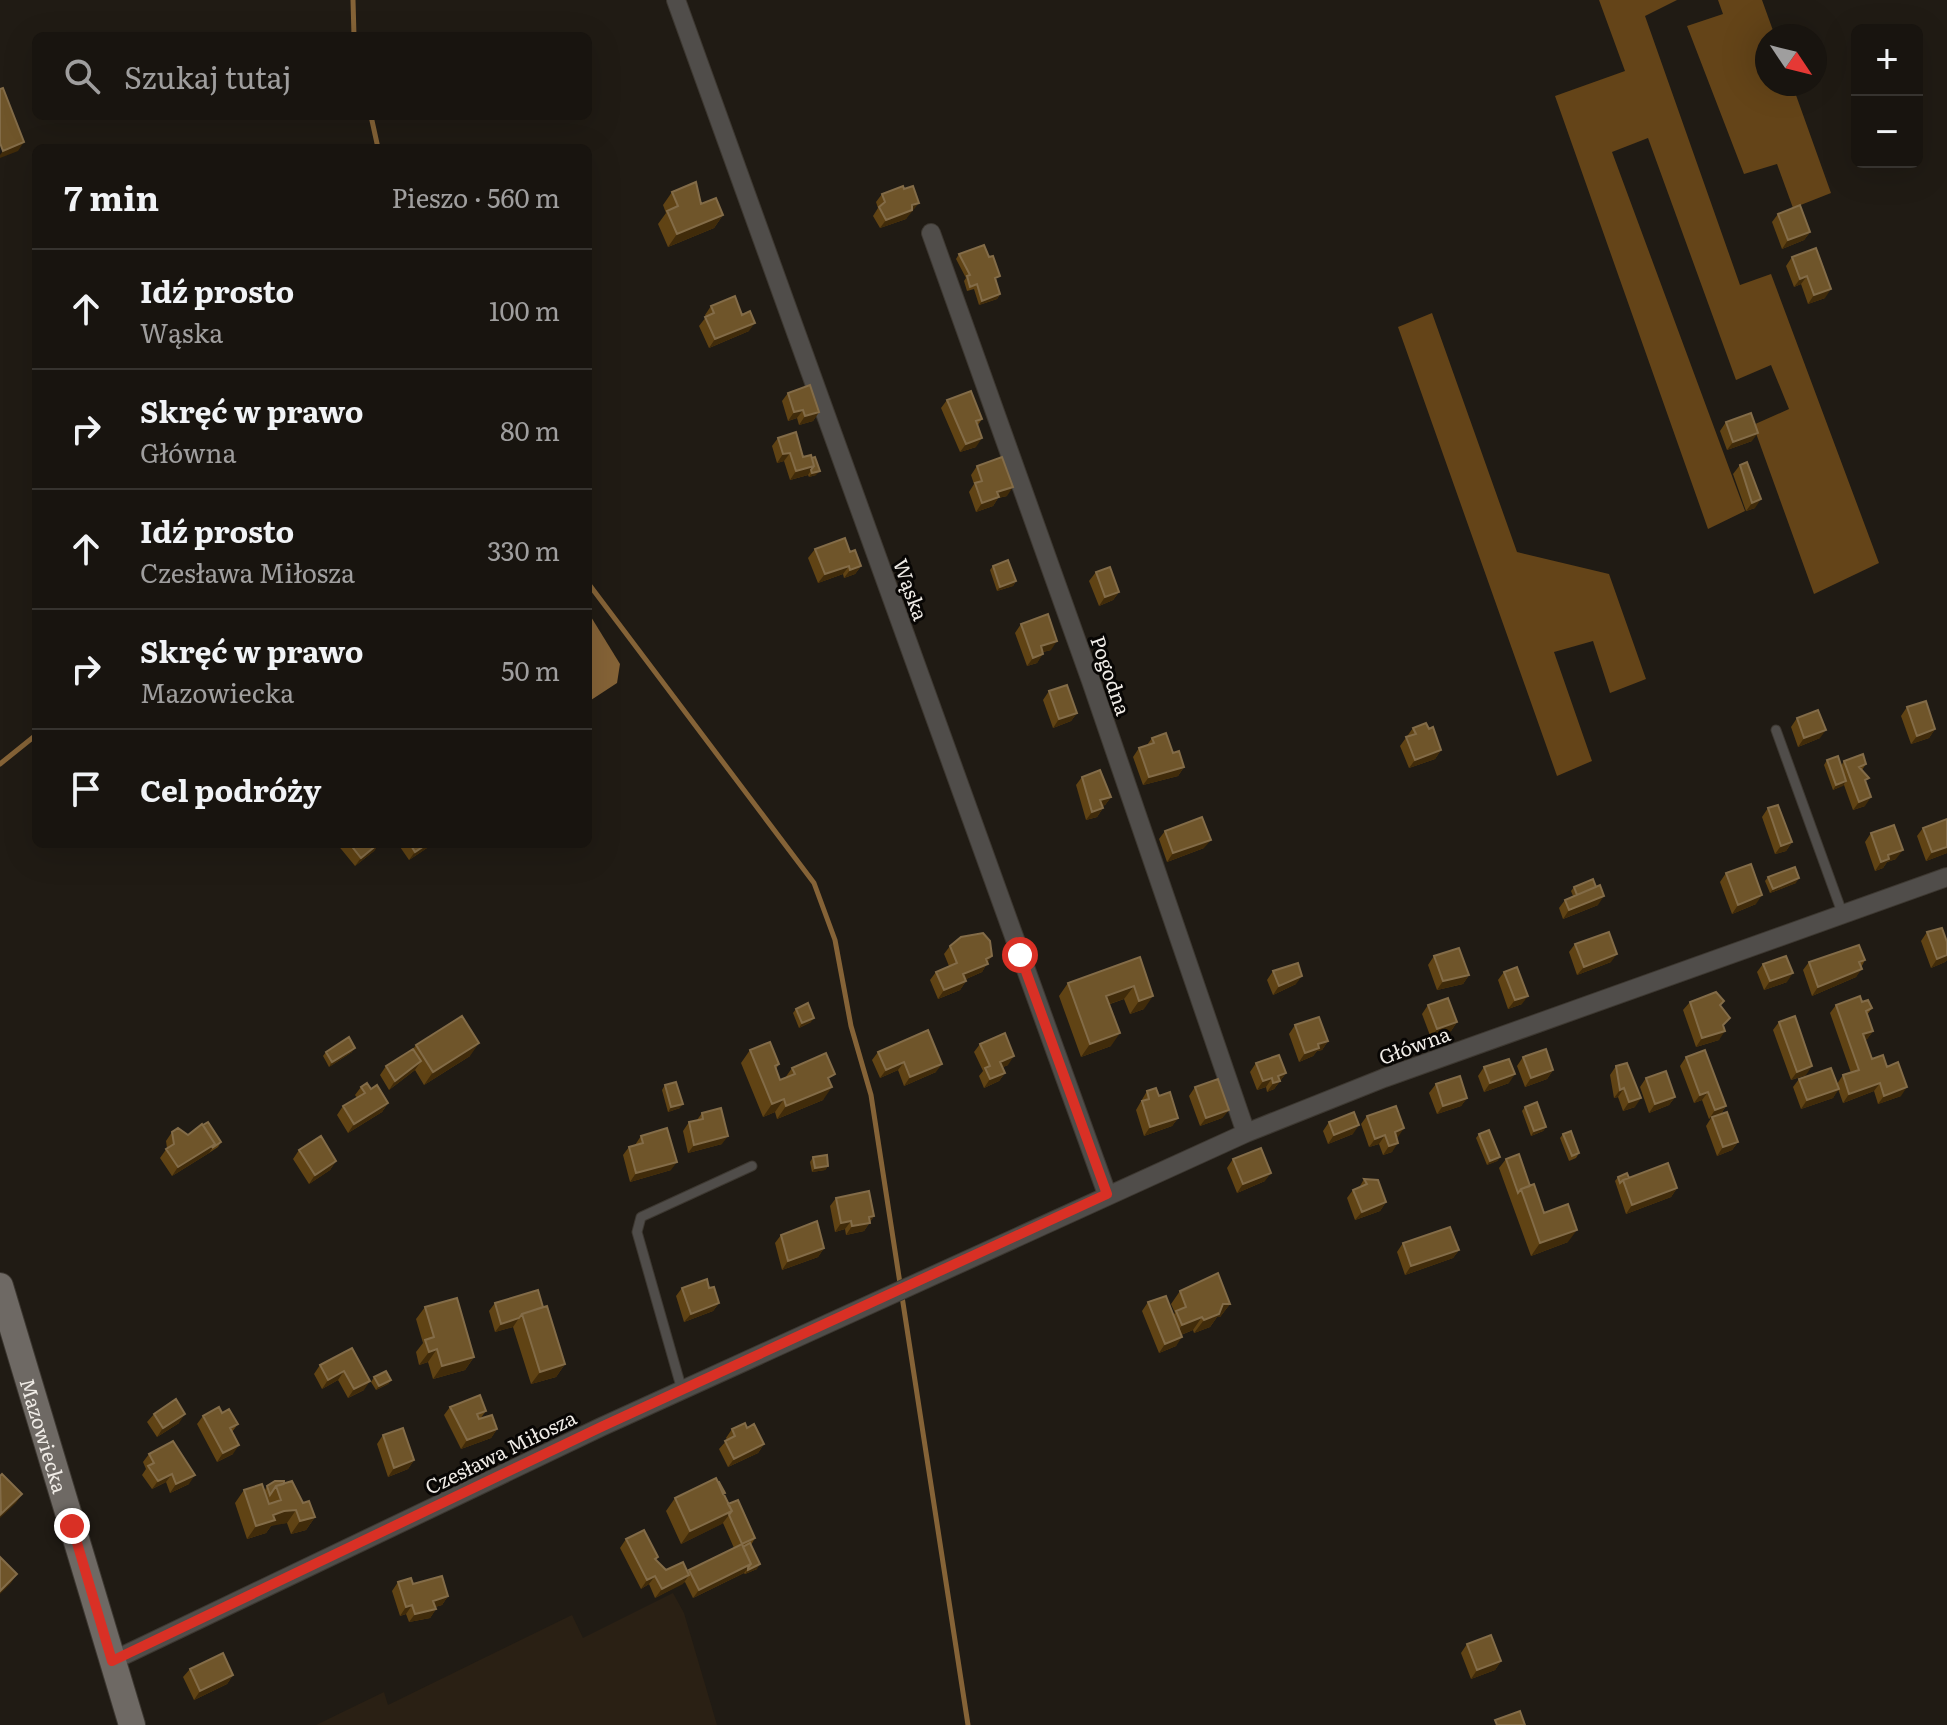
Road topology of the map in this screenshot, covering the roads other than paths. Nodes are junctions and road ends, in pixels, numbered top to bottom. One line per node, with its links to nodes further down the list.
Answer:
1 (676, 0): 8 (street, Wąska)
2 (931, 233): 6 (street, Pogodna)
3 (1776, 730): 5 (lane)
4 (1947, 877): 5 (street, Główna)
5 (1843, 915): 6 (street, Główna)
6 (1246, 1133): 8 (street, Główna)
7 (752, 1166): 11 (lane)
8 (1107, 1194): 10 (street, Główna)
9 (0, 1286): 12 (street, Mazowiecka)
10 (910, 1286): 11 (street, Czesława Miłosza)
11 (682, 1390): 12 (street, Czesława Miłosza)
12 (112, 1661): 13 (street, Mazowiecka)
13 (132, 1725)

